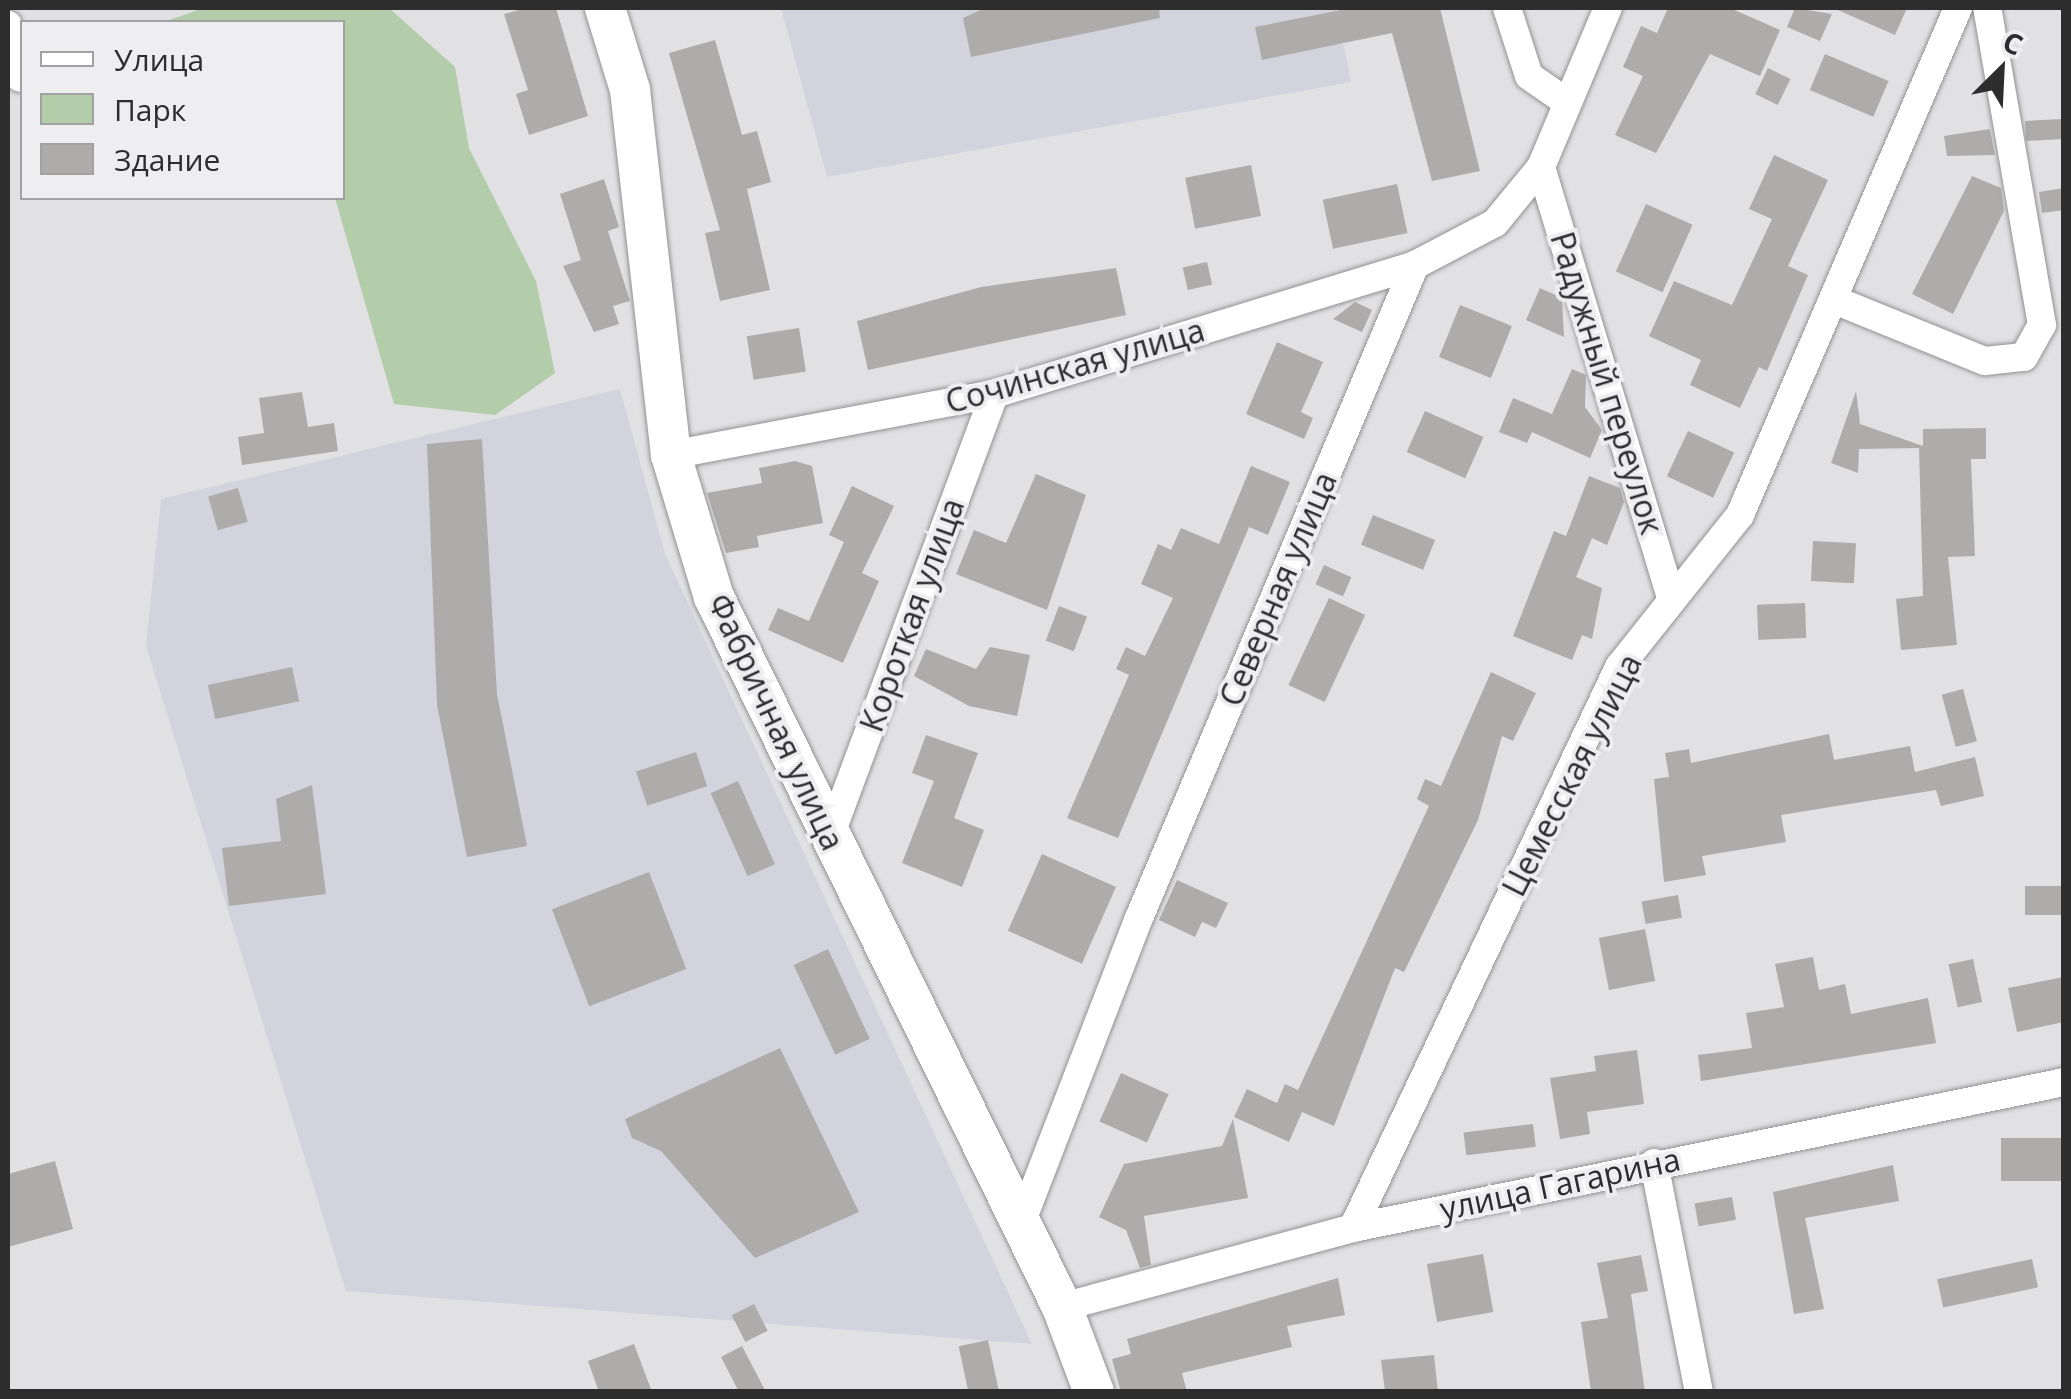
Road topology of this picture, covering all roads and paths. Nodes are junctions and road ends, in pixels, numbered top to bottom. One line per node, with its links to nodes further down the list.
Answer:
1 (605, 8): 13 (street, Фабричная улица)
2 (1507, 8): 8 (street)
3 (1608, 8): 8 (street)
4 (1958, 8): 11 (street, Цемесская улица)
5 (1986, 8): 11 (street)
6 (8, 25): 7 (street)
7 (20, 78)
8 (1566, 101): 9 (street)
9 (1541, 167): 10 (street); 14 (street, Радужный переулок)
10 (1415, 266): 12 (street, Сочинская улица); 18 (street, Северная улица)
11 (1838, 301): 14 (street, Цемесская улица)
12 (994, 394): 13 (street, Сочинская улица); 15 (street, Короткая улица)
13 (671, 455): 15 (street, Фабричная улица)
14 (1672, 600): 19 (street, Цемесская улица)
15 (830, 836): 18 (street, Фабричная улица)
16 (2064, 1082): 17 (street, улица Гагарина)
17 (1654, 1163): 19 (street, улица Гагарина); 22 (street)
18 (1020, 1226): 20 (street, Фабричная улица)
19 (1353, 1228): 20 (street, улица Гагарина)
20 (1062, 1307): 21 (street, Фабричная улица)
21 (1094, 1392)
22 (1699, 1392)

